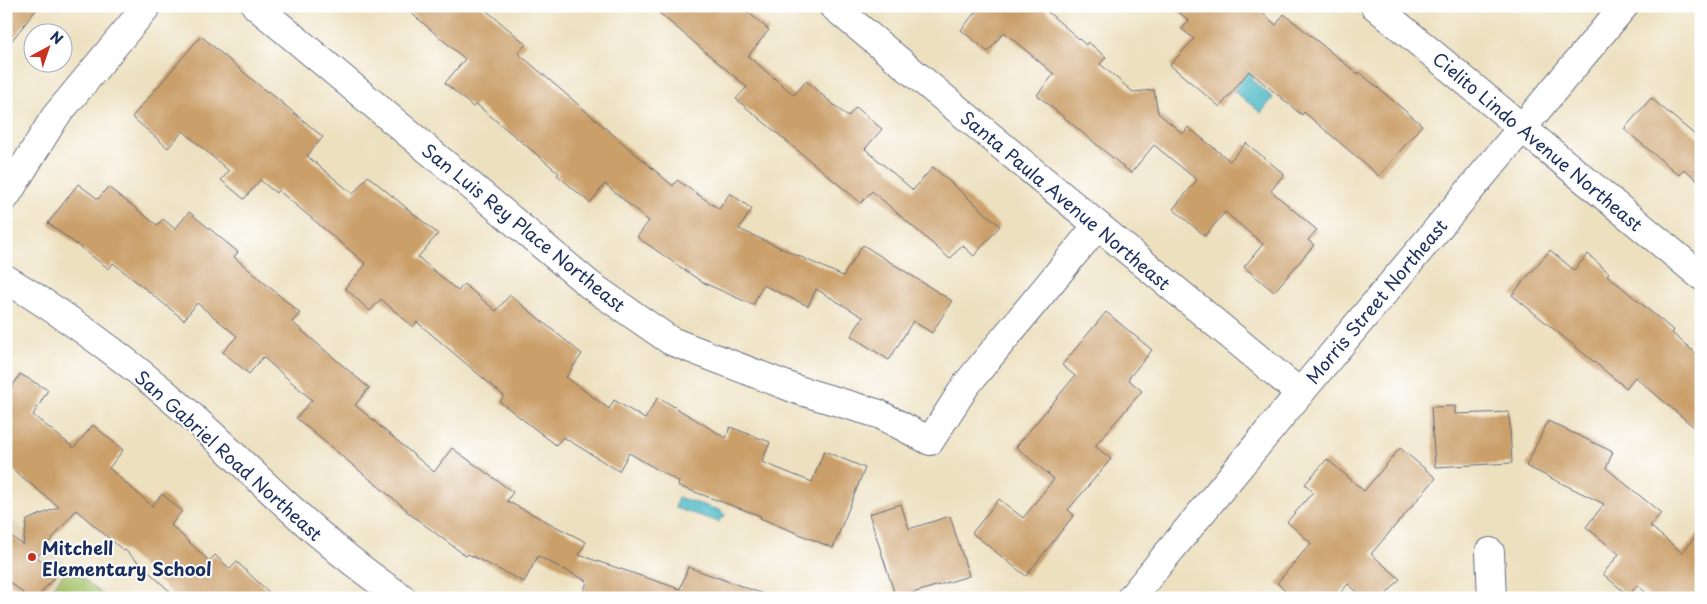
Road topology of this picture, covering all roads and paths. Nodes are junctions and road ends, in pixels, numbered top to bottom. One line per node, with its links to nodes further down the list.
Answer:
1 (147, 6): 7 (street)
2 (256, 6): 8 (street, San Luis Rey Place Northeast)
3 (833, 6): 8 (street, Santa Paula Avenue Northeast)
4 (1375, 6): 6 (street, Cielito Lindo Avenue Northeast)
5 (1624, 6): 6 (street, Morris Street Northeast)
6 (1522, 126): 9 (street, Cielito Lindo Avenue Northeast); 11 (street, Morris Street Northeast)
7 (6, 196)
8 (1097, 226): 11 (street, Santa Paula Avenue Northeast)
9 (1701, 276)
10 (6, 279): 13 (street, San Gabriel Road Northeast)
11 (1300, 393): 14 (street, Morris Street Northeast)
12 (1490, 552): 15 (street)
13 (402, 598)
14 (1131, 598)
15 (1492, 598)

